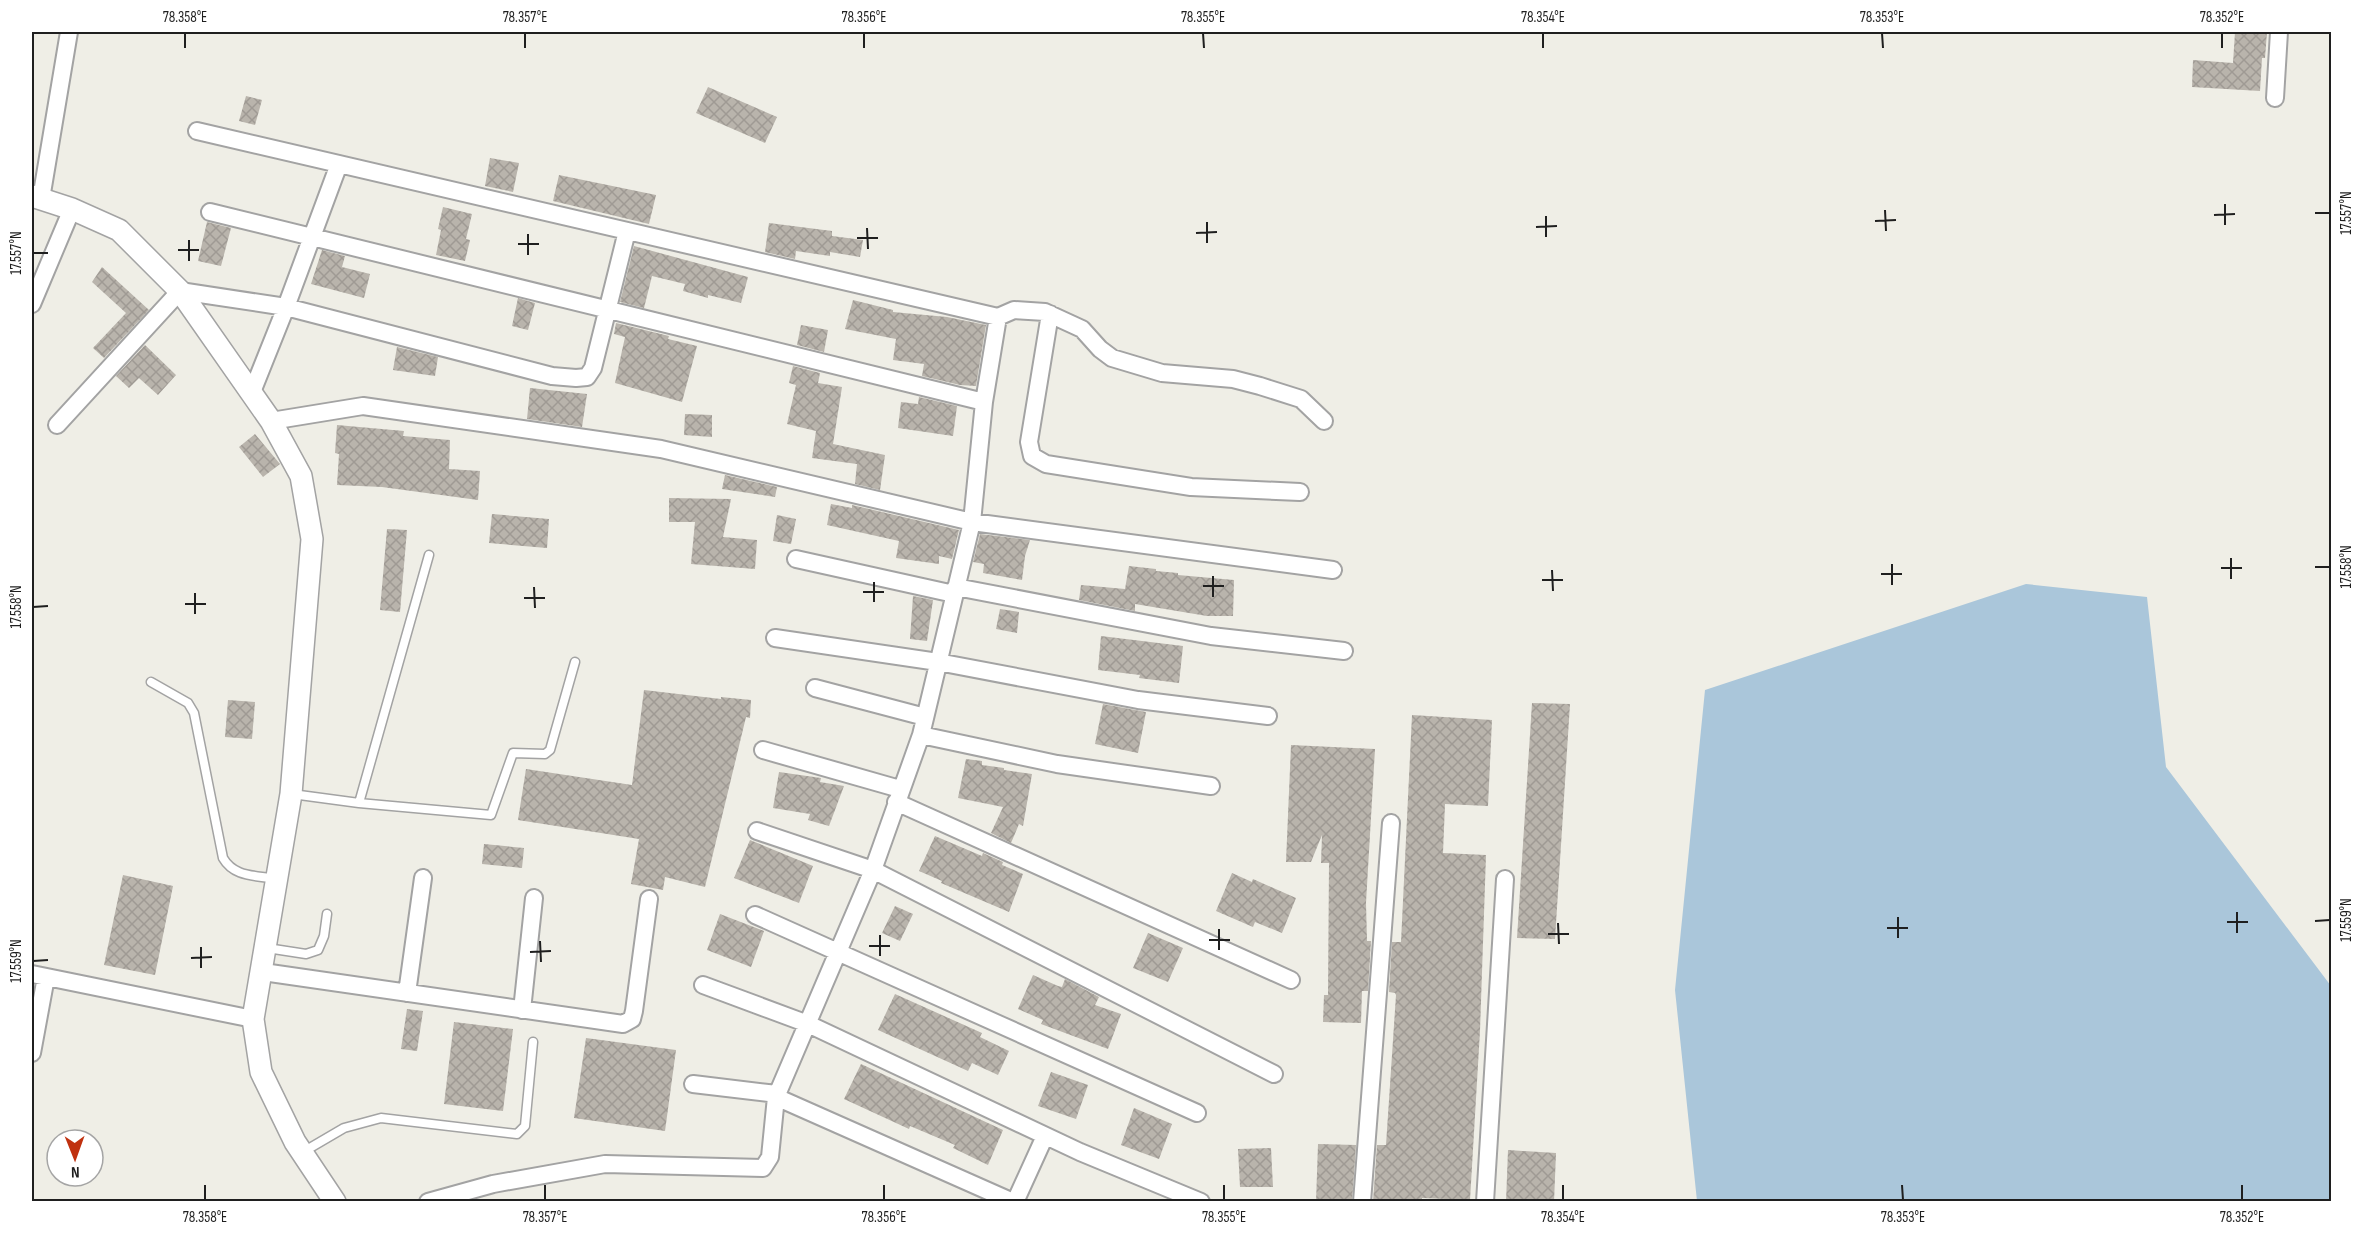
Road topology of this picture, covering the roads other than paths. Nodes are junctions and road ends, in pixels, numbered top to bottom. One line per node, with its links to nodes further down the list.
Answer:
1 (69, 32): 6 (street)
2 (2279, 32): 3 (street)
3 (2275, 98)
4 (197, 131): 5 (street)
5 (339, 164): 9 (street); 10 (street)
6 (36, 198): 7 (street)
7 (72, 209): 11 (street); 12 (street)
8 (210, 212): 10 (street)
9 (627, 231): 14 (street); 16 (street)
10 (312, 237): 13 (street); 14 (street)
11 (180, 291): 13 (street); 17 (street); 21 (street)
12 (32, 304)
13 (286, 308): 14 (street); 17 (street)
14 (608, 309): 18 (street)
15 (1050, 314): 16 (street); 20 (street); 22 (street)
16 (998, 317): 18 (street)
17 (252, 392): 19 (street)
18 (984, 402): 23 (street)
19 (271, 421): 23 (street); 39 (street)
20 (1324, 421)
21 (57, 425)
22 (1300, 492)
23 (972, 522): 26 (street); 27 (street)
24 (429, 555): 41 (lane)
25 (796, 559): 27 (street)
26 (1333, 570)
27 (955, 590): 29 (street); 31 (street)
28 (776, 638): 31 (street)
29 (1344, 651)
30 (575, 662): 41 (lane)
31 (938, 662): 34 (street); 35 (street)
32 (151, 682): 46 (lane)
33 (815, 688): 35 (street)
34 (1268, 716)
35 (925, 717): 36 (street)
36 (921, 735): 38 (street); 40 (street)
37 (763, 750): 40 (street)
38 (1211, 786)
39 (291, 794): 41 (lane); 46 (street)
40 (898, 795): 44 (street); 56 (street)
41 (359, 803)
42 (1391, 823): 74 (street)
43 (757, 831): 44 (street)
44 (873, 870): 53 (street); 64 (street)
45 (423, 878): 58 (street)
46 (279, 879): 52 (street)
47 (1505, 879): 75 (street)
48 (534, 898): 59 (street)
49 (649, 899): 59 (street)
50 (327, 914): 52 (lane)
51 (755, 915): 53 (street)
52 (267, 948): 54 (street)
53 (838, 953): 61 (street); 67 (street)
54 (263, 972): 58 (street); 60 (street)
55 (39, 976): 60 (street); 63 (street)
56 (1291, 980)
57 (703, 985): 61 (street)
58 (406, 993): 59 (street)
59 (522, 1010)
60 (253, 1019): 69 (street)
61 (808, 1024): 66 (street); 68 (street)
62 (533, 1042): 69 (lane)
63 (32, 1053)
64 (1274, 1074)
65 (693, 1084): 66 (street)
66 (776, 1095): 71 (street); 72 (street)
67 (1197, 1113)
68 (1045, 1136): 72 (street); 73 (street)
69 (302, 1152): 70 (street)
70 (335, 1202)
71 (428, 1202)
72 (1014, 1202)
73 (1201, 1202)
74 (1362, 1202)
75 (1485, 1202)

